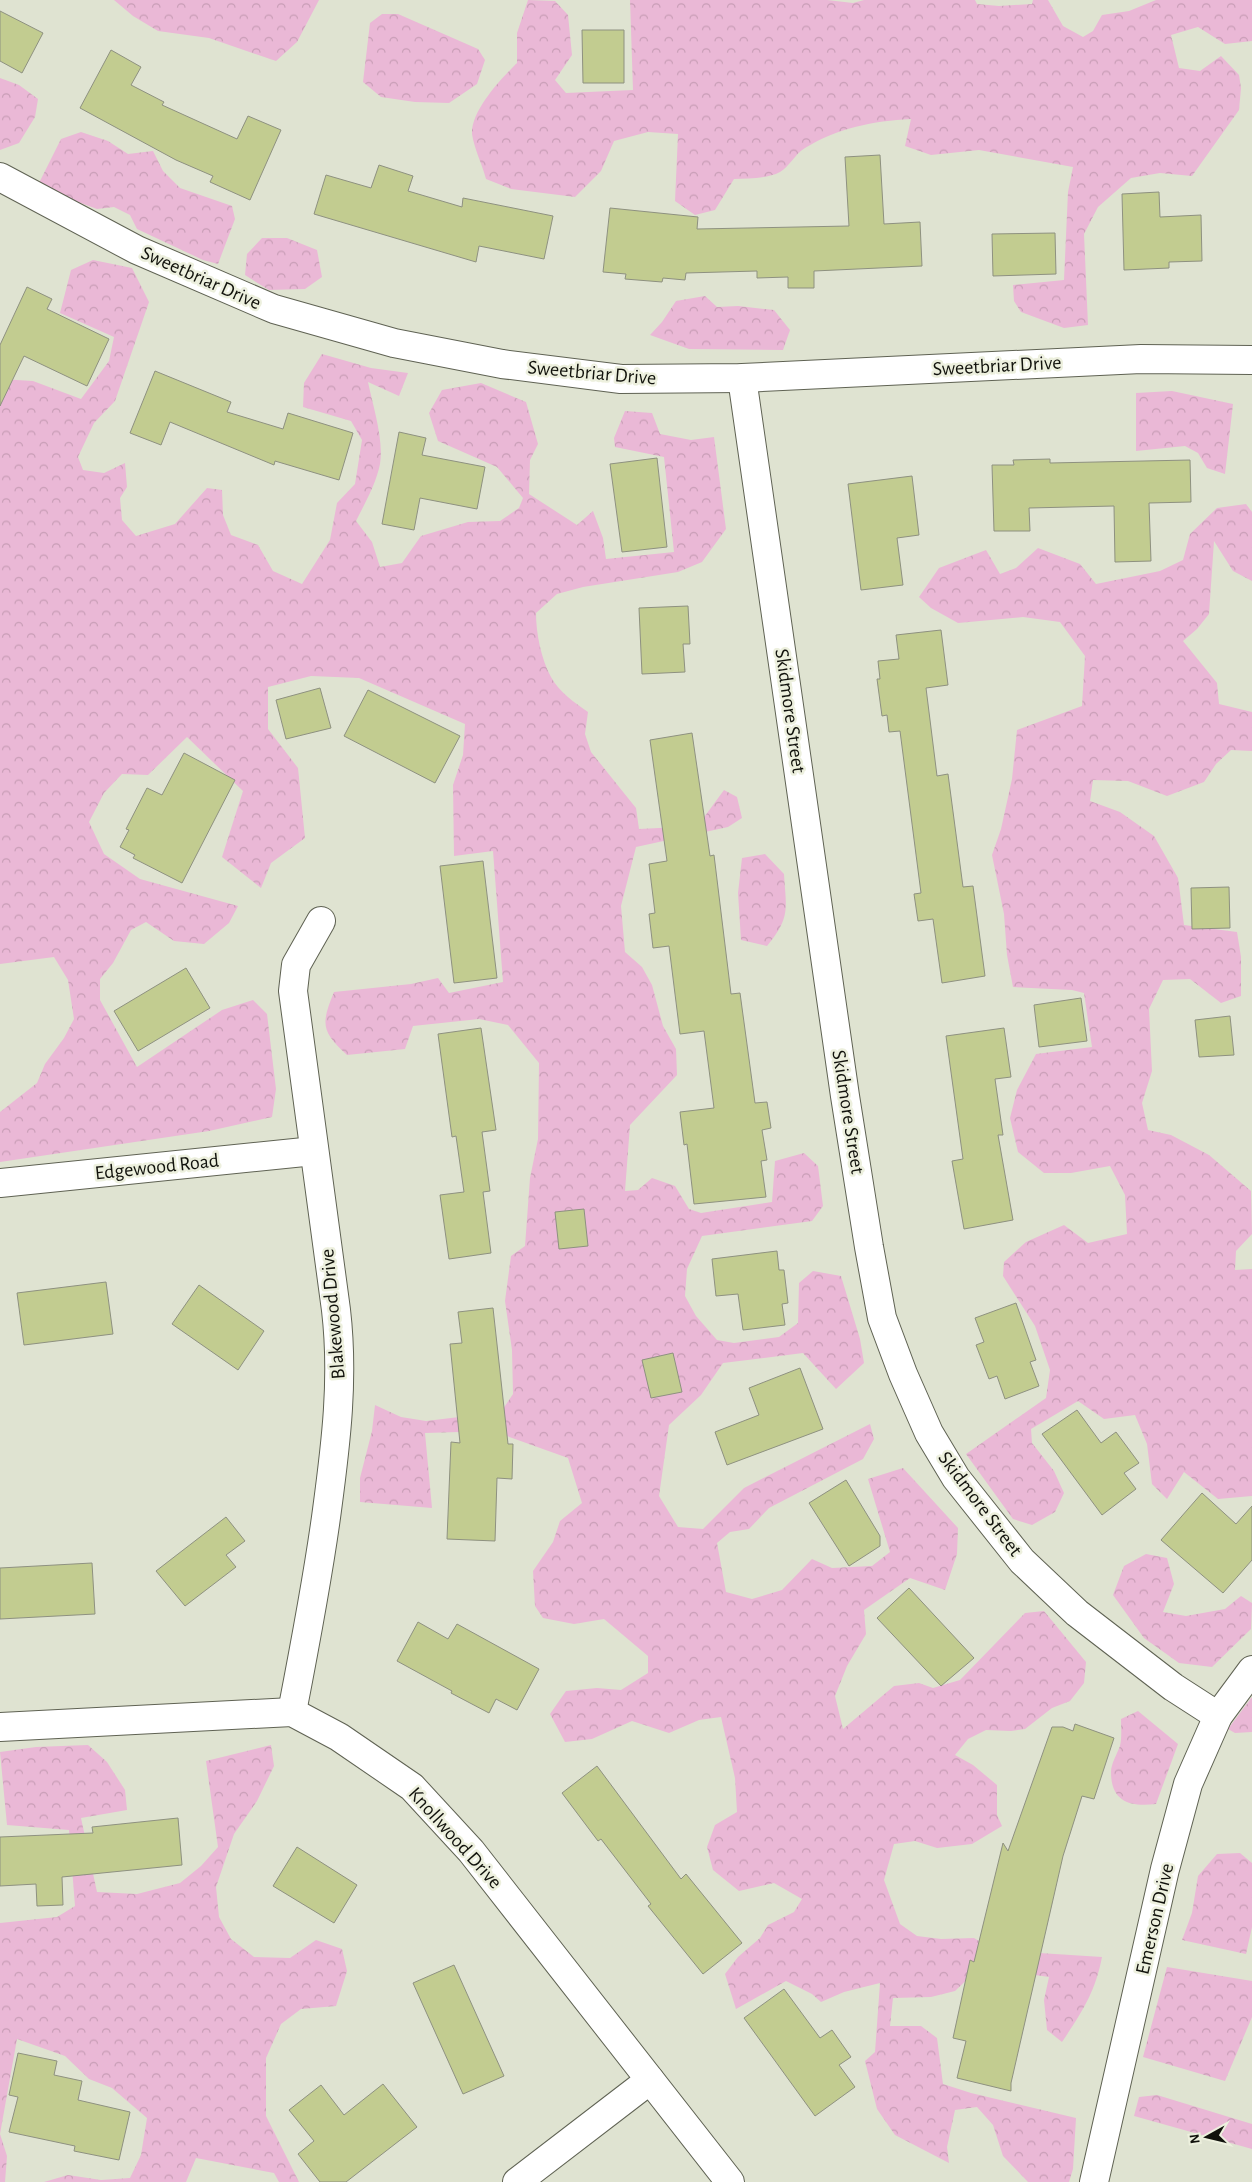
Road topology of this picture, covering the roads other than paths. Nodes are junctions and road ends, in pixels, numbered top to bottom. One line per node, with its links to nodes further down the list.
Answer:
1 (0, 177): 3 (street, Sweetbriar Drive)
2 (1252, 360): 3 (street, Sweetbriar Drive)
3 (742, 378): 9 (street, Skidmore Street)
4 (321, 921): 5 (street, Blakewood Drive)
5 (314, 1151): 6 (street, Edgewood Road); 8 (street, Blakewood Drive)
6 (0, 1183)
7 (1252, 1670): 9 (street, Emerson Drive)
8 (292, 1712): 10 (street); 11 (street, Knollwood Drive)
9 (1218, 1716): 14 (street, Emerson Drive)
10 (0, 1726)
11 (650, 2080): 12 (street); 13 (street, Knollwood Drive)
12 (517, 2182)
13 (730, 2182)
14 (1094, 2182)

